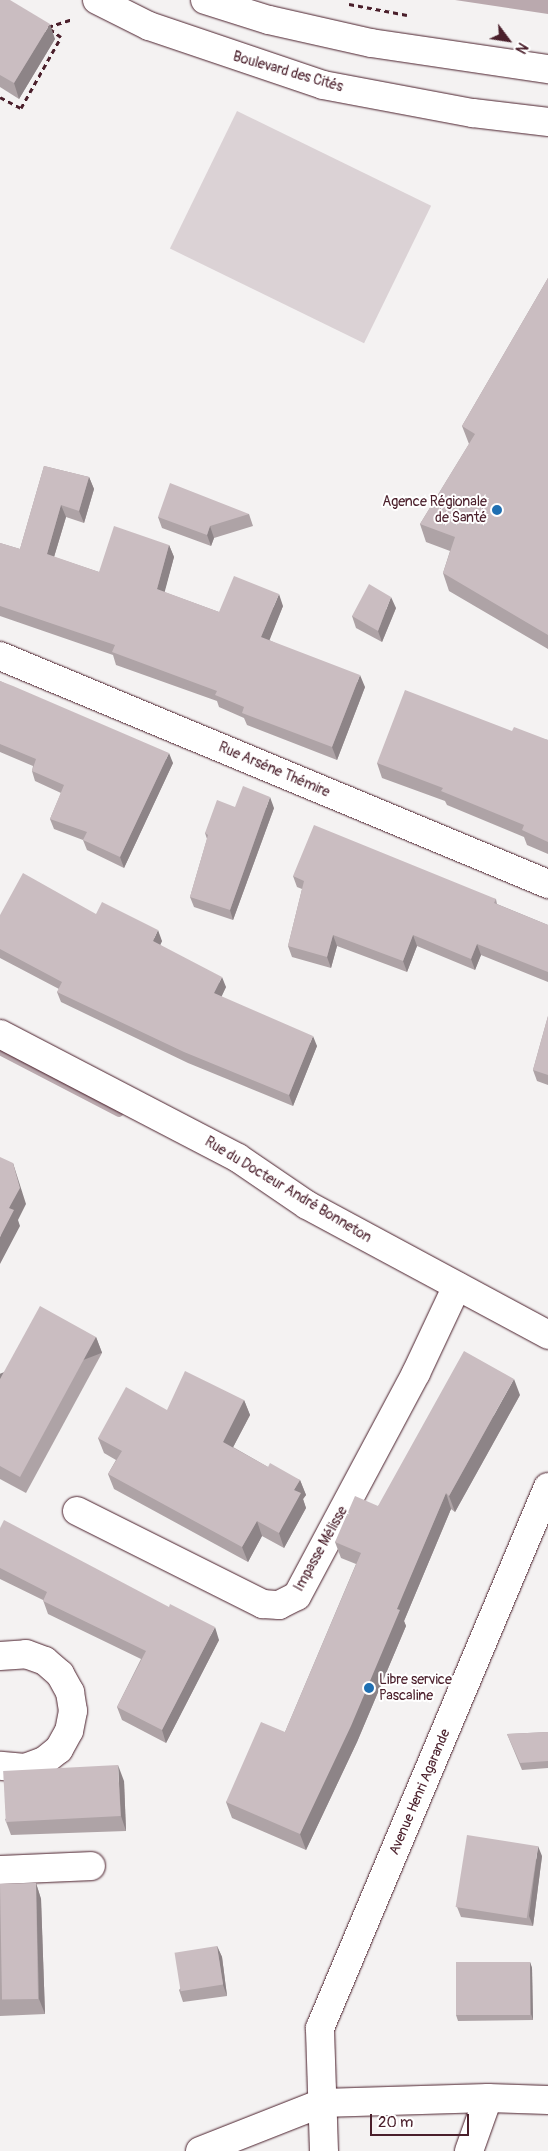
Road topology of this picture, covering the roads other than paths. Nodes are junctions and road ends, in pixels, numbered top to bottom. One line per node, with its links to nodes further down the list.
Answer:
1 (97, 0): 4 (street, Boulevard des Cités)
2 (205, 0): 3 (street)
3 (548, 69)
4 (548, 122)
5 (0, 656): 6 (street, Rue Arséne Thémire)
6 (548, 884)
7 (0, 1034): 8 (street, Rue du Docteur André Bonneton)
8 (457, 1286): 9 (street, Rue du Docteur André Bonneton); 11 (street, Impasse Mélisse)
9 (548, 1335)
10 (548, 1487): 18 (street, Avenue Henri Agarande)
11 (77, 1511)
12 (0, 1656): 13 (street)
13 (0, 1766)
14 (91, 1866): 15 (street)
15 (0, 1870)
16 (488, 2098): 17 (street); 18 (street); 21 (street)
17 (548, 2100)
18 (322, 2103): 19 (street); 20 (street, Avenue Henri Agarande)
19 (200, 2151)
20 (324, 2151)
21 (469, 2151)

